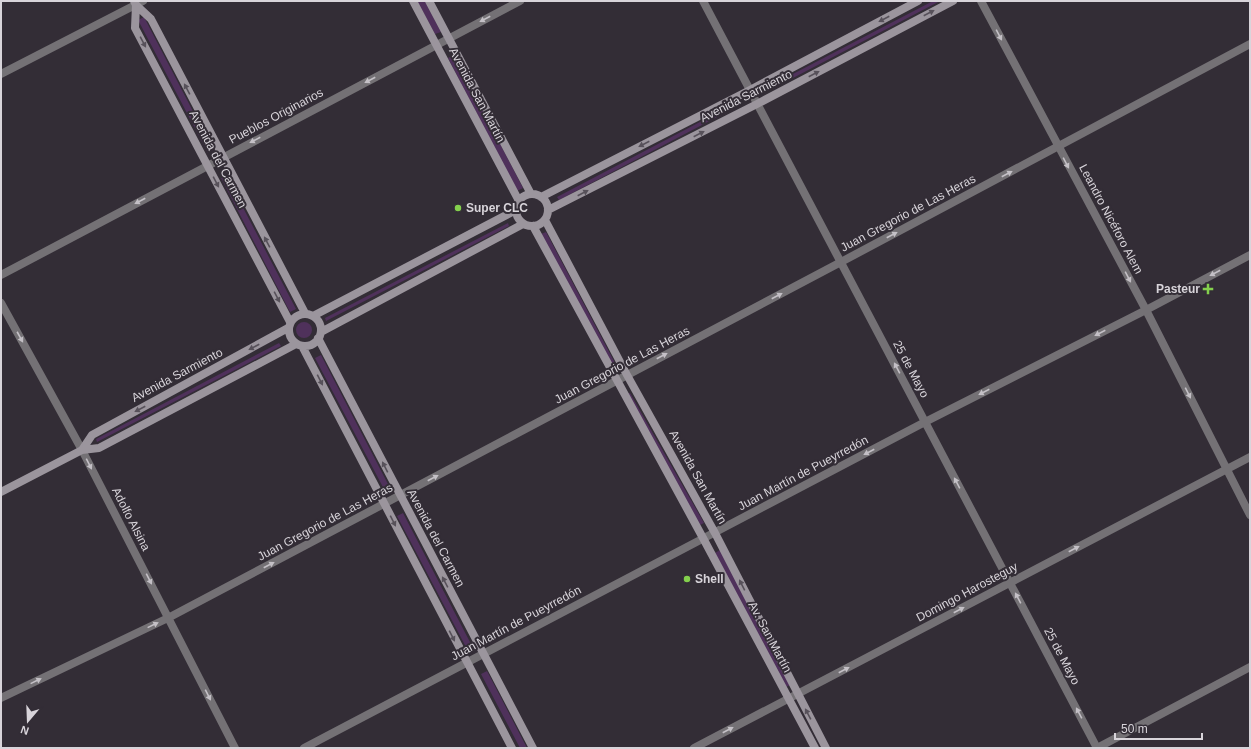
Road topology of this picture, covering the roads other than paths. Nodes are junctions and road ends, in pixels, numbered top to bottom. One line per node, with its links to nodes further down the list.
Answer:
1 (413, 1): 11 (main road, Avenida San Martín)
2 (429, 1): 9 (main road, Avenida San Martín)
3 (520, 1): 9 (street, Pueblos Originarios, one-way to 9)
4 (703, 1): 13 (street, 25 de Mayo)
5 (918, 1): 13 (main road, Avenida Sarmiento, one-way to 13)
6 (953, 1): 14 (main road, Avenida Sarmiento, one-way to 6)
7 (981, 1): 15 (street, Leandro Nicéforo Alem, one-way to 15)
8 (138, 2): 12 (street); 16 (main road, Avenida del Carmen, one-way to 8); 17 (main road, Avenida del Carmen, one-way to 17)
9 (449, 38): 11 (street, Pueblos Originarios); 18 (main road, Avenida San Martín)
10 (1250, 44): 15 (street, Juan Gregorio de Las Heras)
11 (436, 45): 16 (street, Pueblos Originarios, one-way to 16); 20 (main road, Avenida San Martín)
12 (1, 74)
13 (750, 90): 14 (street, 25 de Mayo); 19 (main road, Avenida Sarmiento, one-way to 19)
14 (757, 104): 22 (main road, Avenida Sarmiento, one-way to 14); 27 (street, 25 de Mayo)
15 (1058, 147): 27 (street, Juan Gregorio de Las Heras, one-way to 15); 30 (street, Leandro Nicéforo Alem, one-way to 30)
16 (223, 157): 17 (street, Pueblos Originarios); 31 (main road, Avenida del Carmen, one-way to 16)
17 (207, 166): 28 (street, Pueblos Originarios, one-way to 28); 32 (main road, Avenida del Carmen, one-way to 32)
18 (531, 194): 19 (main road); 20 (main road)
19 (541, 197): 22 (main road)
20 (519, 201): 21 (main road)
21 (516, 210): 24 (main road); 31 (main road)
22 (548, 210): 23 (main road)
23 (545, 220): 25 (main road); 35 (main road, Avenida San Martín)
24 (523, 224): 25 (main road); 33 (main road)
25 (532, 226): 36 (main road, Avenida San Martín)
26 (1250, 255): 30 (street, Juan Martín de Pueyrredón, one-way to 30)
27 (841, 262): 35 (street, Juan Gregorio de Las Heras, one-way to 27); 37 (street, 25 de Mayo, one-way to 27)
28 (1, 275)
29 (1, 303): 38 (street, Adolfo Alsina, one-way to 38)
30 (1146, 310): 37 (street, Juan Martín de Pueyrredón, one-way to 37); 40 (street, Leandro Nicéforo Alem, one-way to 40)
31 (309, 315): 32 (main road); 33 (main road)
32 (289, 325): 34 (main road); 38 (main road, Avenida Sarmiento, one-way to 38)
33 (319, 335): 34 (main road); 42 (main road, Avenida del Carmen, one-way to 33)
34 (299, 345): 38 (main road, Avenida Sarmiento); 43 (main road, one-way to 43)
35 (628, 375): 36 (street, Juan Gregorio de Las Heras); 45 (main road, Avenida San Martín)
36 (616, 381): 42 (street, Juan Gregorio de Las Heras, one-way to 36); 46 (main road, Avenida San Martín)
37 (925, 422): 45 (street, Juan Martín de Pueyrredón, one-way to 45); 47 (street, 25 de Mayo, one-way to 37)
38 (82, 450): 41 (main road, Avenida Sarmiento); 48 (street, Adolfo Alsina, one-way to 48)
39 (1250, 456): 40 (street, Domingo Harosteguy)
40 (1226, 469): 44 (street, Leandro Nicéforo Alem); 47 (street, Domingo Harosteguy, one-way to 40)
41 (1, 492)
42 (400, 496): 43 (street, Juan Gregorio de Las Heras); 49 (main road, Avenida del Carmen, one-way to 42)
43 (384, 504): 48 (street, Juan Gregorio de Las Heras, one-way to 43); 50 (main road, one-way to 50)
44 (1250, 514)
45 (715, 533): 46 (street, Juan Martín de Pueyrredón); 52 (main road, Avenida San Martín, one-way to 45)
46 (703, 538): 49 (street, Juan Martín de Pueyrredón); 54 (main road, Av. San Martín)
47 (1010, 583): 52 (street, Domingo Harosteguy, one-way to 47); 62 (street, 25 de Mayo, one-way to 47)
48 (168, 618): 53 (street, Juan Gregorio de Las Heras, one-way to 48); 55 (street, Adolfo Alsina, one-way to 55)
49 (483, 654): 50 (street, Juan Martín de Pueyrredón); 58 (main road, Avenida del Carmen)
50 (466, 663): 56 (street, Juan Martín de Pueyrredón); 57 (main road)
51 (1250, 667): 62 (street)
52 (798, 694): 54 (street, Domingo Harosteguy); 61 (main road, Avenida San Martín, one-way to 52)
53 (1, 698)
54 (788, 698): 59 (street, Domingo Harosteguy, one-way to 54); 60 (main road, Av. San Martín)
55 (235, 748)
56 (304, 748)
57 (512, 748)
58 (532, 748)
59 (694, 748)
60 (815, 748)
61 (826, 748)
62 (1097, 748)

